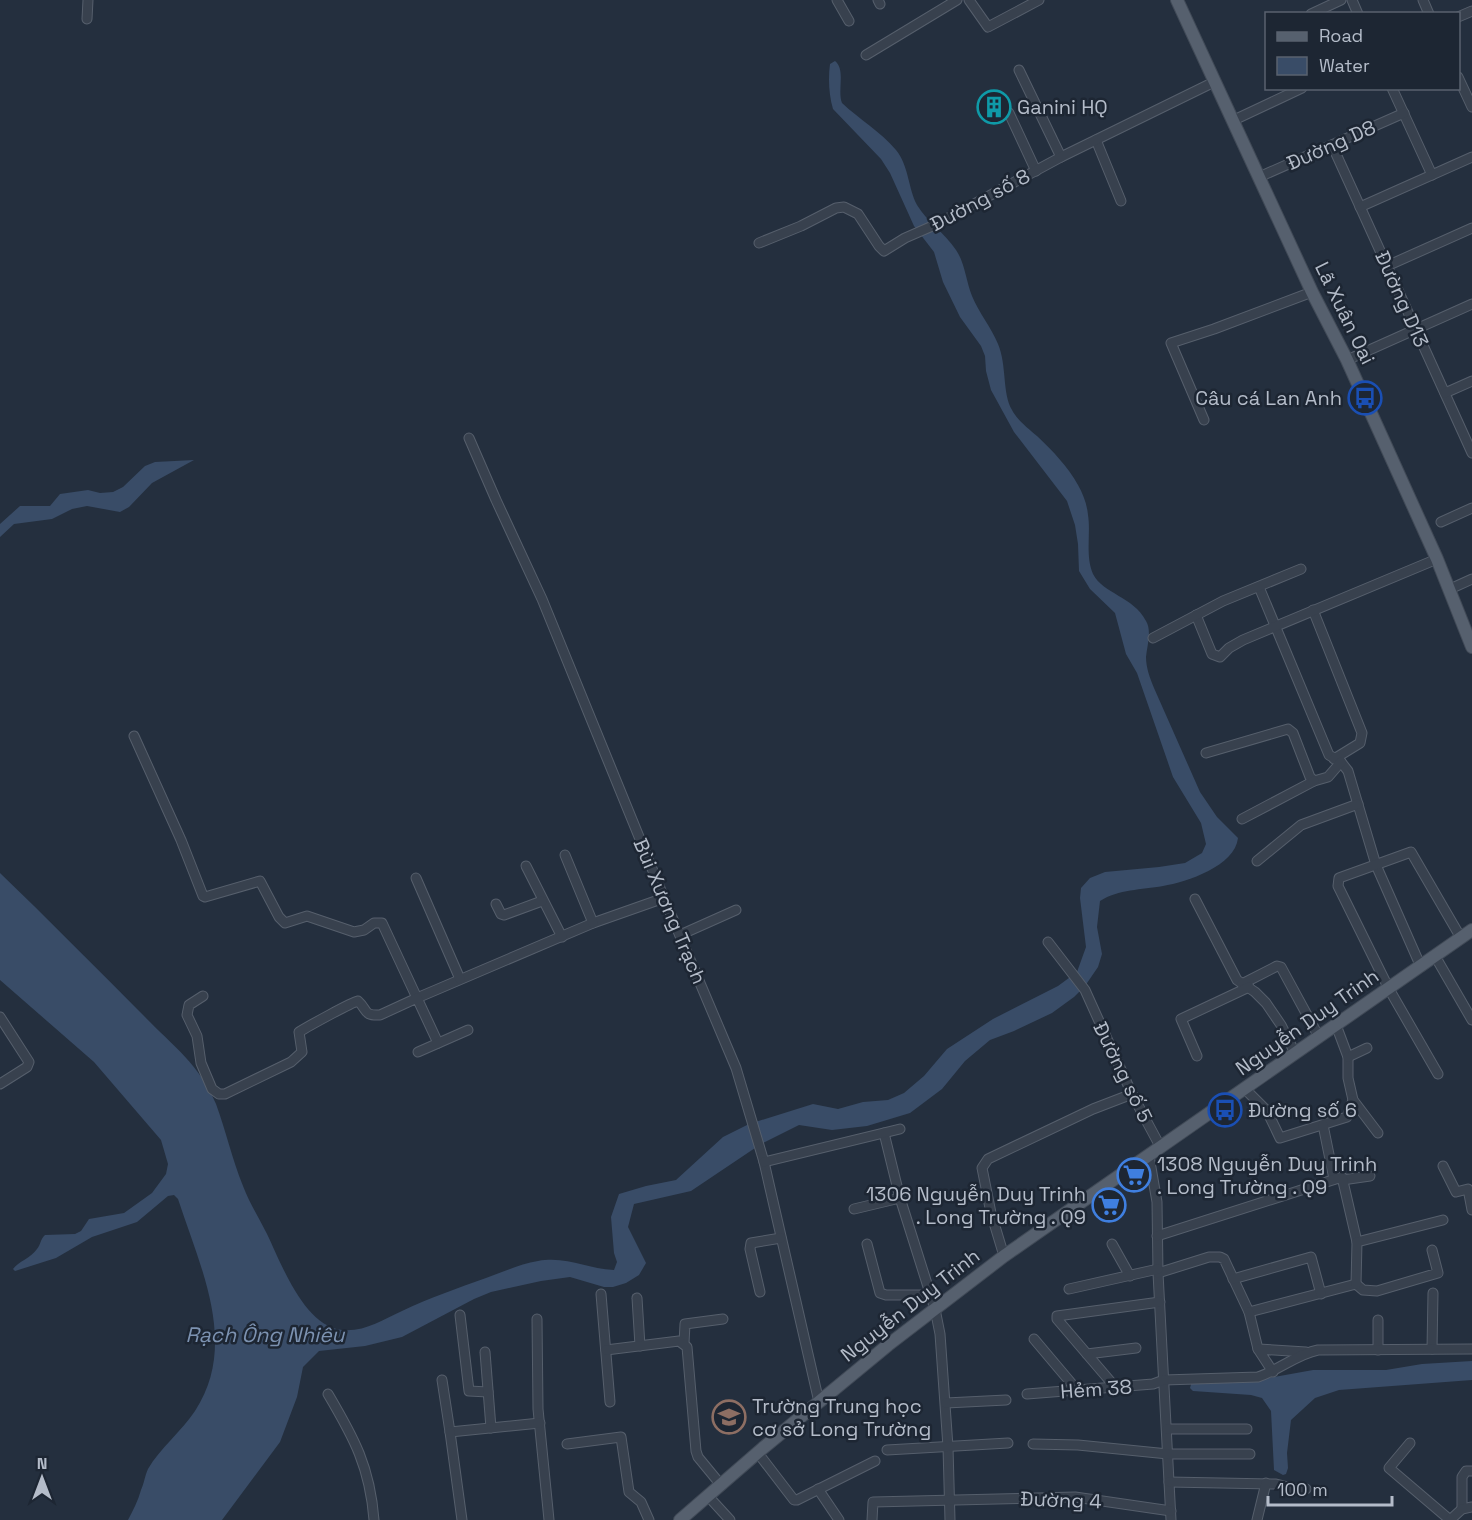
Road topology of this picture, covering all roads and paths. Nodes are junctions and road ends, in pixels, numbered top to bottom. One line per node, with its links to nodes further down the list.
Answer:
1 (88, 0): 9 (street)
2 (837, 0): 10 (street)
3 (957, 0): 11 (street)
4 (969, 0): 5 (street)
5 (1040, 0)
6 (1177, 0): 14 (main road, Lã Xuân Oai)
7 (1341, 0): 8 (street)
8 (1315, 12)
9 (87, 19)
10 (849, 21)
11 (866, 55)
12 (1019, 70): 23 (street)
13 (1460, 81): 17 (street)
14 (1214, 82): 20 (main road, Lã Xuân Oai); 21 (street, Đường số 8)
15 (1298, 90): 20 (street)
16 (1393, 90): 19 (street)
17 (1472, 107)
18 (1009, 113): 25 (street)
19 (1404, 113): 22 (street, Đường D8); 26 (street)
20 (1234, 120): 27 (main road, Lã Xuân Oai)
21 (1096, 140): 23 (street, Đường số 8); 28 (street)
22 (1332, 145): 27 (street, Đường D8); 29 (street, Đường D13)
23 (1061, 157): 25 (street, Đường số 8)
24 (1472, 157): 26 (street)
25 (1036, 171): 31 (street, Đường số 8)
26 (1432, 175): 29 (street)
27 (1259, 177): 33 (main road, Lã Xuân Oai)
28 (1120, 201)
29 (1360, 207): 32 (street, Đường D13)
30 (1472, 228): 32 (street)
31 (759, 243)
32 (1387, 266): 35 (street, Đường D13)
33 (1312, 292): 36 (main road, Lã Xuân Oai); 39 (street)
34 (1472, 304): 35 (street)
35 (1416, 330): 36 (street); 38 (street, Đường D13)
36 (1347, 360): 44 (main road, Lã Xuân Oai)
37 (1472, 381): 38 (street)
38 (1445, 393): 41 (street, Đường D13)
39 (1204, 420)
40 (469, 438): 65 (street, Bùi Xương Trạch)
41 (1472, 452)
42 (1472, 508): 43 (street)
43 (1441, 522)
44 (1437, 559): 48 (main road, Lã Xuân Oai); 49 (street)
45 (1301, 569): 47 (street)
46 (1472, 579): 48 (street)
47 (1259, 586): 50 (street); 51 (street)
48 (1450, 589): 53 (main road, Lã Xuân Oai)
49 (1313, 610): 51 (street); 56 (street)
50 (1196, 615): 51 (street); 52 (street)
51 (1276, 626): 56 (street)
52 (1153, 638)
53 (1472, 646)
54 (134, 736): 82 (street)
55 (1206, 753): 57 (street)
56 (1337, 761): 57 (street); 58 (street)
57 (1314, 781): 59 (street)
58 (1358, 804): 61 (street); 62 (street)
59 (1242, 819)
60 (565, 855): 70 (street)
61 (1257, 861)
62 (1376, 865): 74 (street); 77 (street); 80 (street)
63 (526, 866): 67 (street)
64 (416, 878): 78 (street)
65 (664, 898): 70 (street); 72 (street, Bùi Xương Trạch)
66 (1195, 899): 79 (street)
67 (542, 901): 68 (street); 73 (street)
68 (496, 904)
69 (736, 910): 72 (street)
70 (593, 923): 73 (street)
71 (1472, 930): 74 (main road, Nguyễn Duy Trinh)
72 (680, 935): 105 (street, Bùi Xương Trạch)
73 (562, 937): 78 (street)
74 (1461, 938): 76 (main road, Nguyễn Duy Trinh)
75 (1048, 942): 97 (street, Đường số 5)
76 (1435, 956): 77 (main road, Nguyễn Duy Trinh); 84 (street)
77 (1421, 967): 80 (main road, Nguyễn Duy Trinh)
78 (460, 979): 82 (street)
79 (1245, 985): 87 (street); 91 (street); 92 (street)
80 (1389, 989): 85 (main road, Nguyễn Duy Trinh); 94 (street)
81 (203, 996): 82 (street)
82 (417, 998): 88 (street)
83 (0, 1017): 95 (street)
84 (1472, 1020)
85 (1336, 1025): 87 (main road, Nguyễn Duy Trinh); 93 (street)
86 (468, 1030): 88 (street)
87 (1319, 1037): 91 (main road, Nguyễn Duy Trinh)
88 (438, 1043): 90 (street)
89 (1367, 1048): 93 (street)
90 (418, 1052)
91 (1295, 1053): 96 (main road, Nguyễn Duy Trinh)
92 (1197, 1056)
93 (1348, 1057): 98 (street)
94 (1438, 1074)
95 (0, 1084)
96 (1245, 1089): 99 (street); 103 (main road, Nguyễn Duy Trinh)
97 (1132, 1094): 103 (street, Đường số 5); 120 (street)
98 (1353, 1100): 99 (street); 102 (street)
99 (1323, 1125): 108 (street)
100 (900, 1129): 101 (street)
101 (884, 1133): 105 (street); 110 (street)
102 (1378, 1133)
103 (1161, 1148): 104 (main road, Nguyễn Duy Trinh)
104 (1149, 1156): 114 (street); 120 (main road, Nguyễn Duy Trinh)
105 (763, 1157): 115 (street, Bùi Xương Trạch)
106 (1443, 1166): 109 (street)
107 (1370, 1176): 108 (street)
108 (1339, 1179): 114 (street); 116 (street)
109 (1470, 1189): 112 (street)
110 (900, 1198): 111 (street); 130 (street)
111 (854, 1209)
112 (1472, 1210)
113 (1443, 1220): 116 (street)
114 (1157, 1236): 121 (street)
115 (781, 1238): 126 (street); 161 (street, Bùi Xương Trạch)
116 (1357, 1242): 124 (street)
117 (867, 1244): 130 (street)
118 (1112, 1244): 122 (street)
119 (1432, 1250): 124 (street)
120 (1004, 1256): 133 (main road, Nguyễn Duy Trinh)
121 (1158, 1271): 122 (street); 123 (street); 132 (street)
122 (1130, 1276): 125 (street)
123 (1233, 1279): 129 (street); 134 (street)
124 (1356, 1284): 129 (street)
125 (1069, 1289)
126 (760, 1292)
127 (1433, 1293): 144 (street)
128 (601, 1294): 146 (street)
129 (1322, 1294): 134 (street)
130 (931, 1295): 133 (street)
131 (637, 1298): 141 (street)
132 (1160, 1302): 150 (street); 153 (street)
133 (935, 1309): 161 (main road, Nguyễn Duy Trinh); 162 (street)
134 (1249, 1312): 143 (street)
135 (460, 1315): 156 (street)
136 (537, 1319): 163 (street)
137 (723, 1319): 140 (street)
138 (1378, 1320): 147 (street)
139 (1034, 1340): 155 (street)
140 (684, 1343): 141 (street); 181 (street)
141 (640, 1346): 146 (street)
142 (1136, 1348): 150 (street)
143 (1258, 1349): 149 (street); 151 (street)
144 (1432, 1349): 145 (street); 147 (street)
145 (1472, 1349)
146 (606, 1350): 160 (street)
147 (1378, 1350): 149 (street)
148 (485, 1352): 156 (street)
149 (1307, 1352): 151 (street, Hẻm 38)
150 (1087, 1354): 154 (street)
151 (1273, 1372): 153 (street, Hẻm 38)
152 (442, 1380): 167 (street)
153 (1164, 1380): 154 (street, Hẻm 38); 165 (street)
154 (1116, 1388): 155 (street, Hẻm 38)
155 (1077, 1390): 158 (street, Hẻm 38)
156 (488, 1392): 164 (street)
157 (328, 1394): 189 (street)
158 (1027, 1394)
159 (1006, 1400): 162 (street)
160 (610, 1402)
161 (819, 1402): 174 (main road, Nguyễn Duy Trinh)
162 (946, 1403): 172 (street)
163 (540, 1423): 164 (street); 191 (street)
164 (491, 1428): 167 (street)
165 (1167, 1429): 166 (street); 175 (street)
166 (1248, 1429)
167 (450, 1432): 190 (street)
168 (1008, 1443): 172 (street)
169 (1410, 1443): 199 (street)
170 (567, 1444): 192 (street)
171 (1033, 1444): 175 (street)
172 (948, 1447): 173 (street); 185 (street)
173 (887, 1450)
174 (758, 1453): 181 (main road, Nguyễn Duy Trinh); 182 (street)
175 (1168, 1454): 176 (street); 179 (street)
176 (1250, 1454)
177 (875, 1461): 182 (street)
178 (1472, 1471): 187 (street)
179 (1169, 1482): 180 (street); 188 (street)
180 (1266, 1483): 183 (street); 198 (street)
181 (721, 1485): 184 (main road, Nguyễn Duy Trinh)
182 (818, 1489): 195 (street)
183 (1306, 1489)
184 (708, 1496): 193 (main road, Nguyễn Duy Trinh); 194 (street)
185 (950, 1501): 188 (street, Đường 4); 196 (street, Đường 4); 197 (street)
186 (1472, 1507): 187 (street)
187 (1462, 1509): 199 (street)
188 (1171, 1516)
189 (374, 1520)
190 (462, 1520)
191 (549, 1520)
192 (649, 1520)
193 (680, 1520)
194 (730, 1520)
195 (839, 1520)
196 (872, 1520)
197 (950, 1520)
198 (1257, 1520)
199 (1450, 1520)

